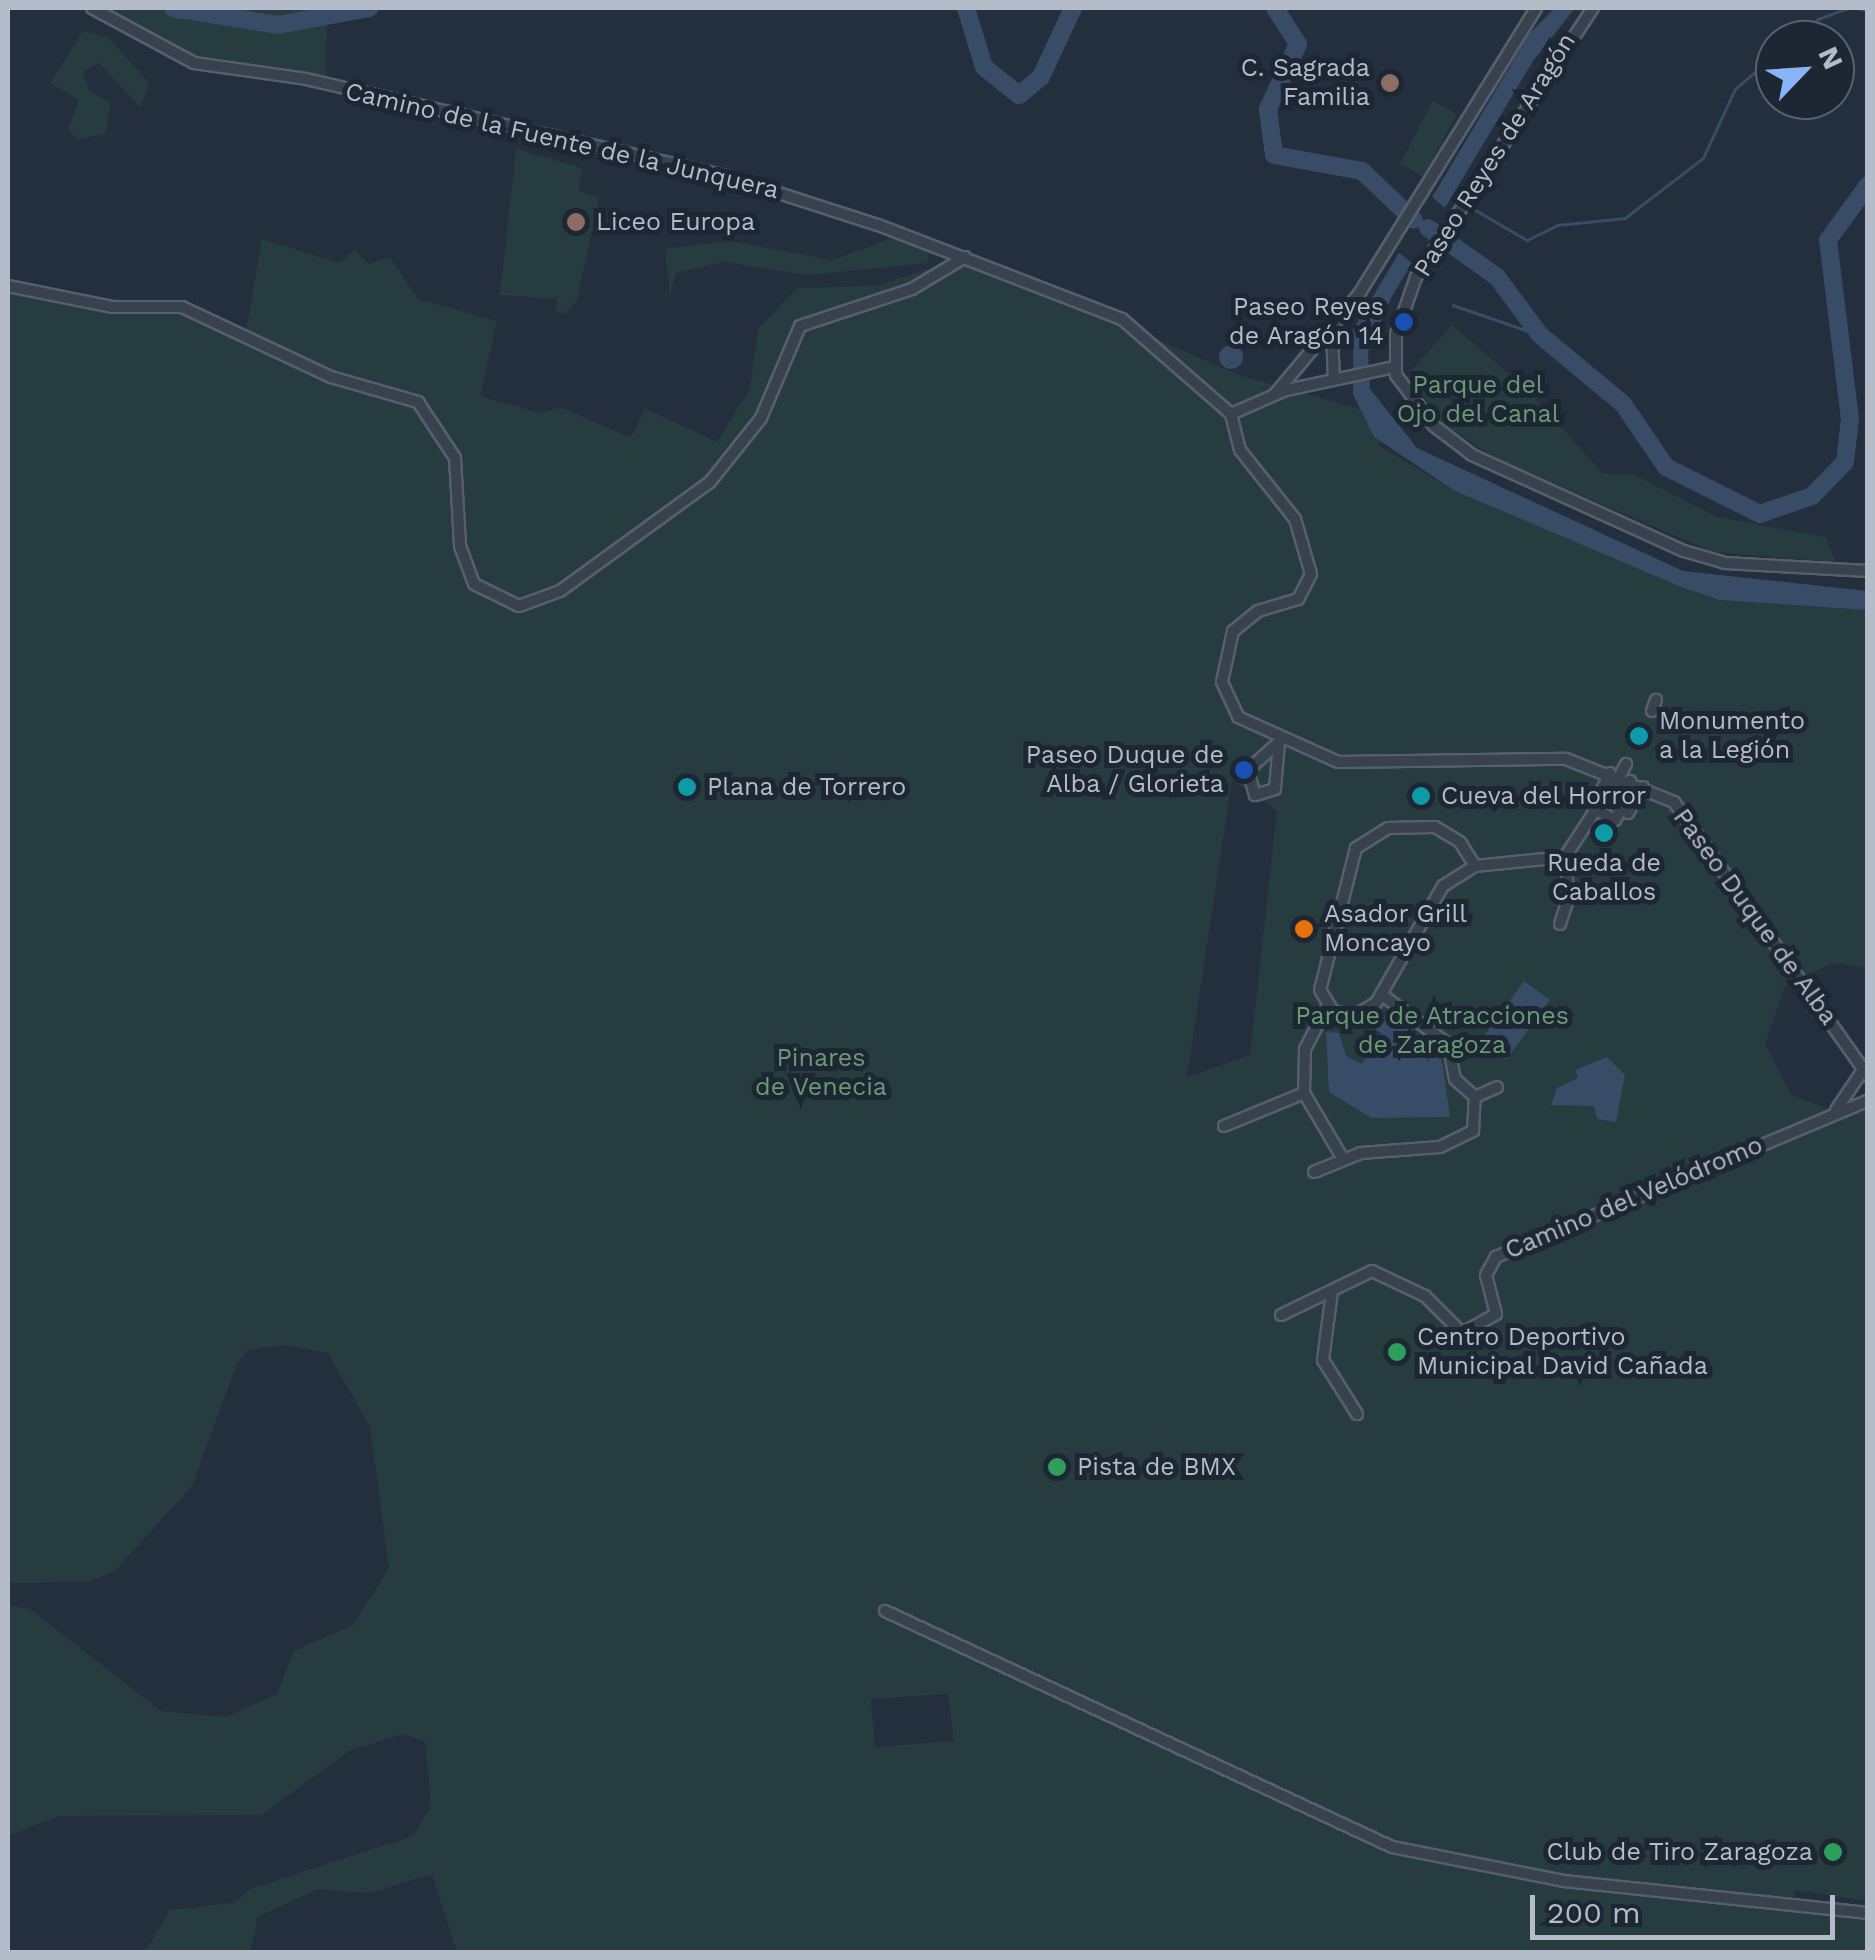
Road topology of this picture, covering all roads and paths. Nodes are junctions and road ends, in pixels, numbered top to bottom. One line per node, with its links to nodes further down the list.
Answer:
1 (92, 8): 4 (street, Camino de la Fuente de la Junquera)
2 (1536, 8): 6 (street)
3 (1593, 8): 7 (street, Paseo Reyes de Aragón)
4 (965, 256): 5 (street); 10 (street, Camino de la Fuente de la Junquera)
5 (8, 286)
6 (1337, 322): 8 (street); 9 (street)
7 (1394, 367): 8 (street); 11 (street)
8 (1339, 378): 9 (street)
9 (1275, 394): 10 (street)
10 (1231, 414): 12 (street, Paseo Duque de Alba)
11 (1868, 571)
12 (1279, 742): 13 (street, Paseo Duque de Alba); 14 (street); 14 (street)
13 (1300, 750): 14 (street); 16 (street, Paseo Duque de Alba)
14 (1283, 762)
15 (1626, 764): 16 (street)
16 (1620, 777): 17 (street, Paseo Duque de Alba); 18 (street); 18 (street)
17 (1643, 787): 18 (street); 26 (street, Paseo Duque de Alba)
18 (1613, 803): 19 (street)
19 (1565, 857): 20 (street); 21 (street)
20 (1475, 866): 22 (street); 23 (street)
21 (1560, 924)
22 (1382, 995): 24 (street); 29 (street)
23 (1328, 1005): 24 (street); 28 (street)
24 (1368, 1007): 25 (street)
25 (1372, 1022)
26 (1865, 1073): 31 (street)
27 (1496, 1087): 29 (street)
28 (1304, 1092): 32 (street); 33 (street)
29 (1476, 1097): 33 (street)
30 (1868, 1101): 31 (street, Camino del Velódromo)
31 (1836, 1110): 35 (street, Camino del Velódromo)
32 (1224, 1126)
33 (1344, 1159): 34 (street)
34 (1314, 1172)
35 (1332, 1290): 36 (street); 37 (street)
36 (1281, 1315)
37 (1358, 1414)
38 (886, 1611): 39 (street)
39 (1868, 1914)

